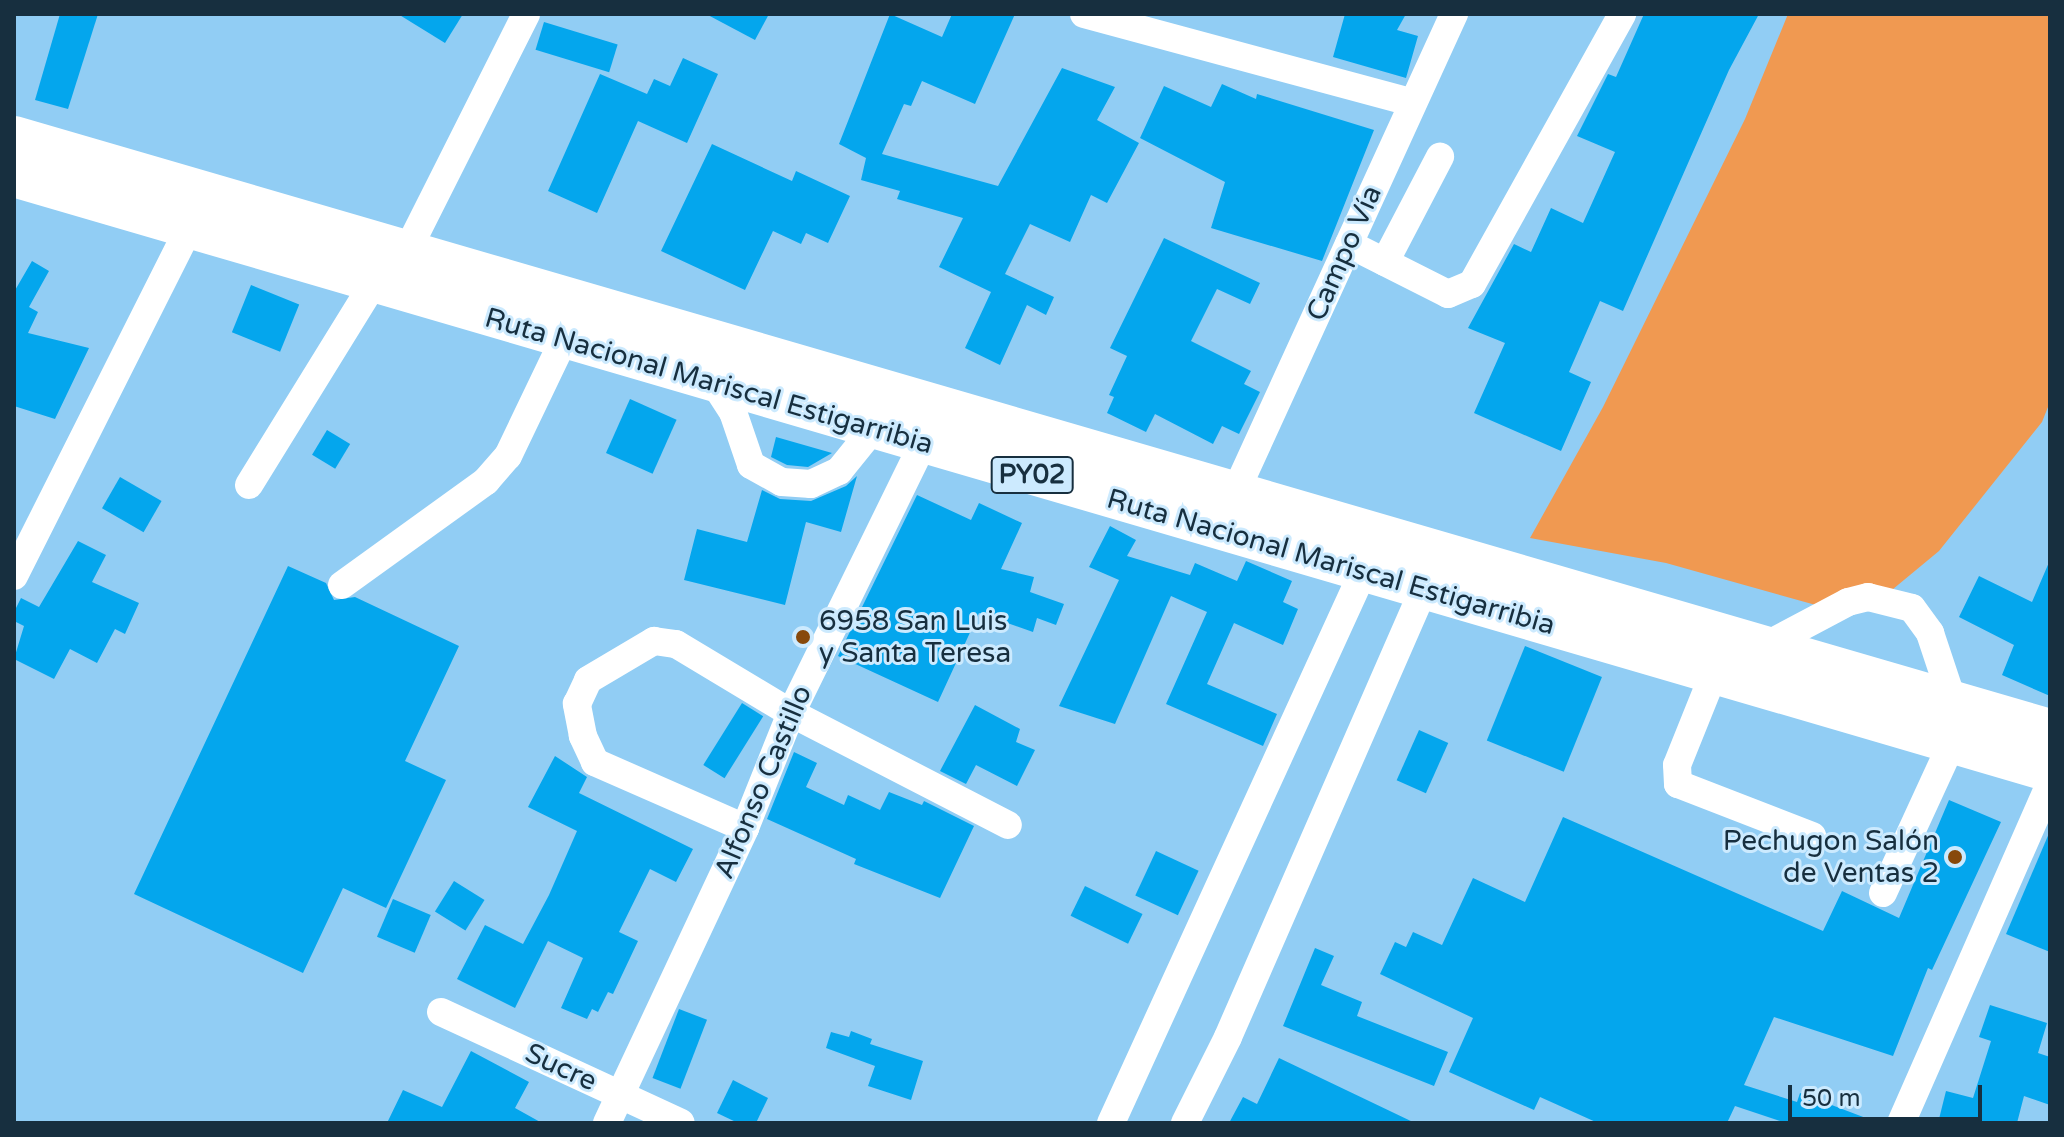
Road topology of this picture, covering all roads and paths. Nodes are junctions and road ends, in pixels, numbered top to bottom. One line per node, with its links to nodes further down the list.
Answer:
1 (526, 14): 11 (street)
2 (1084, 14): 5 (street)
3 (1454, 14): 5 (street, Campo Vía)
4 (1622, 14): 12 (street)
5 (1411, 102): 10 (street, Campo Vía)
6 (14, 137): 11 (highway, Ruta Nacional Mariscal Estigarribia / PY02)
7 (1440, 157): 12 (street)
8 (14, 176): 9 (highway, Ruta Nacional Mariscal Estigarribia / PY02)
9 (188, 230): 13 (highway, Ruta Nacional Mariscal Estigarribia / PY02); 21 (street)
10 (1349, 244): 12 (street); 19 (street, Campo Vía)
11 (406, 253): 19 (highway, Ruta Nacional Mariscal Estigarribia / PY02)
12 (1385, 262)
13 (373, 284): 14 (highway, Ruta Nacional Mariscal Estigarribia / PY02); 18 (street)
14 (564, 339): 15 (highway, Ruta Nacional Mariscal Estigarribia / PY02); 22 (street)
15 (714, 383): 16 (highway, Ruta Nacional Mariscal Estigarribia / PY02); 16 (street)
16 (873, 429): 17 (highway, Ruta Nacional Mariscal Estigarribia / PY02)
17 (923, 443): 20 (highway, Ruta Nacional Mariscal Estigarribia / PY02); 26 (street, Alfonso Castillo)
18 (249, 485)
19 (1235, 493): 24 (highway, Ruta Nacional Mariscal Estigarribia / PY02)
20 (1363, 572): 23 (highway, Ruta Nacional Mariscal Estigarribia / PY02); 39 (street)
21 (14, 576)
22 (342, 585)
23 (1424, 589): 25 (highway, Ruta Nacional Mariscal Estigarribia / PY02); 40 (street)
24 (1763, 647): 27 (highway, Ruta Nacional Mariscal Estigarribia / PY02); 27 (street)
25 (1714, 673): 27 (highway, Ruta Nacional Mariscal Estigarribia / PY02); 33 (street)
26 (791, 713): 31 (street); 32 (street, Alfonso Castillo); 32 (street)
27 (1952, 722): 28 (highway, Ruta Nacional Mariscal Estigarribia / PY02); 29 (highway, Ruta Nacional Mariscal Estigarribia / PY02); 34 (street)
28 (2050, 730)
29 (2050, 771)
30 (2050, 783): 41 (street)
31 (1008, 825)
32 (745, 828): 36 (street, Alfonso Castillo)
33 (1812, 836)
34 (1883, 893)
35 (441, 1012): 36 (street, Sucre)
36 (622, 1094): 37 (street, Alfonso Castillo); 38 (street, Sucre)
37 (607, 1123)
38 (681, 1123)
39 (1111, 1123)
40 (1185, 1123)
41 (1901, 1123)

